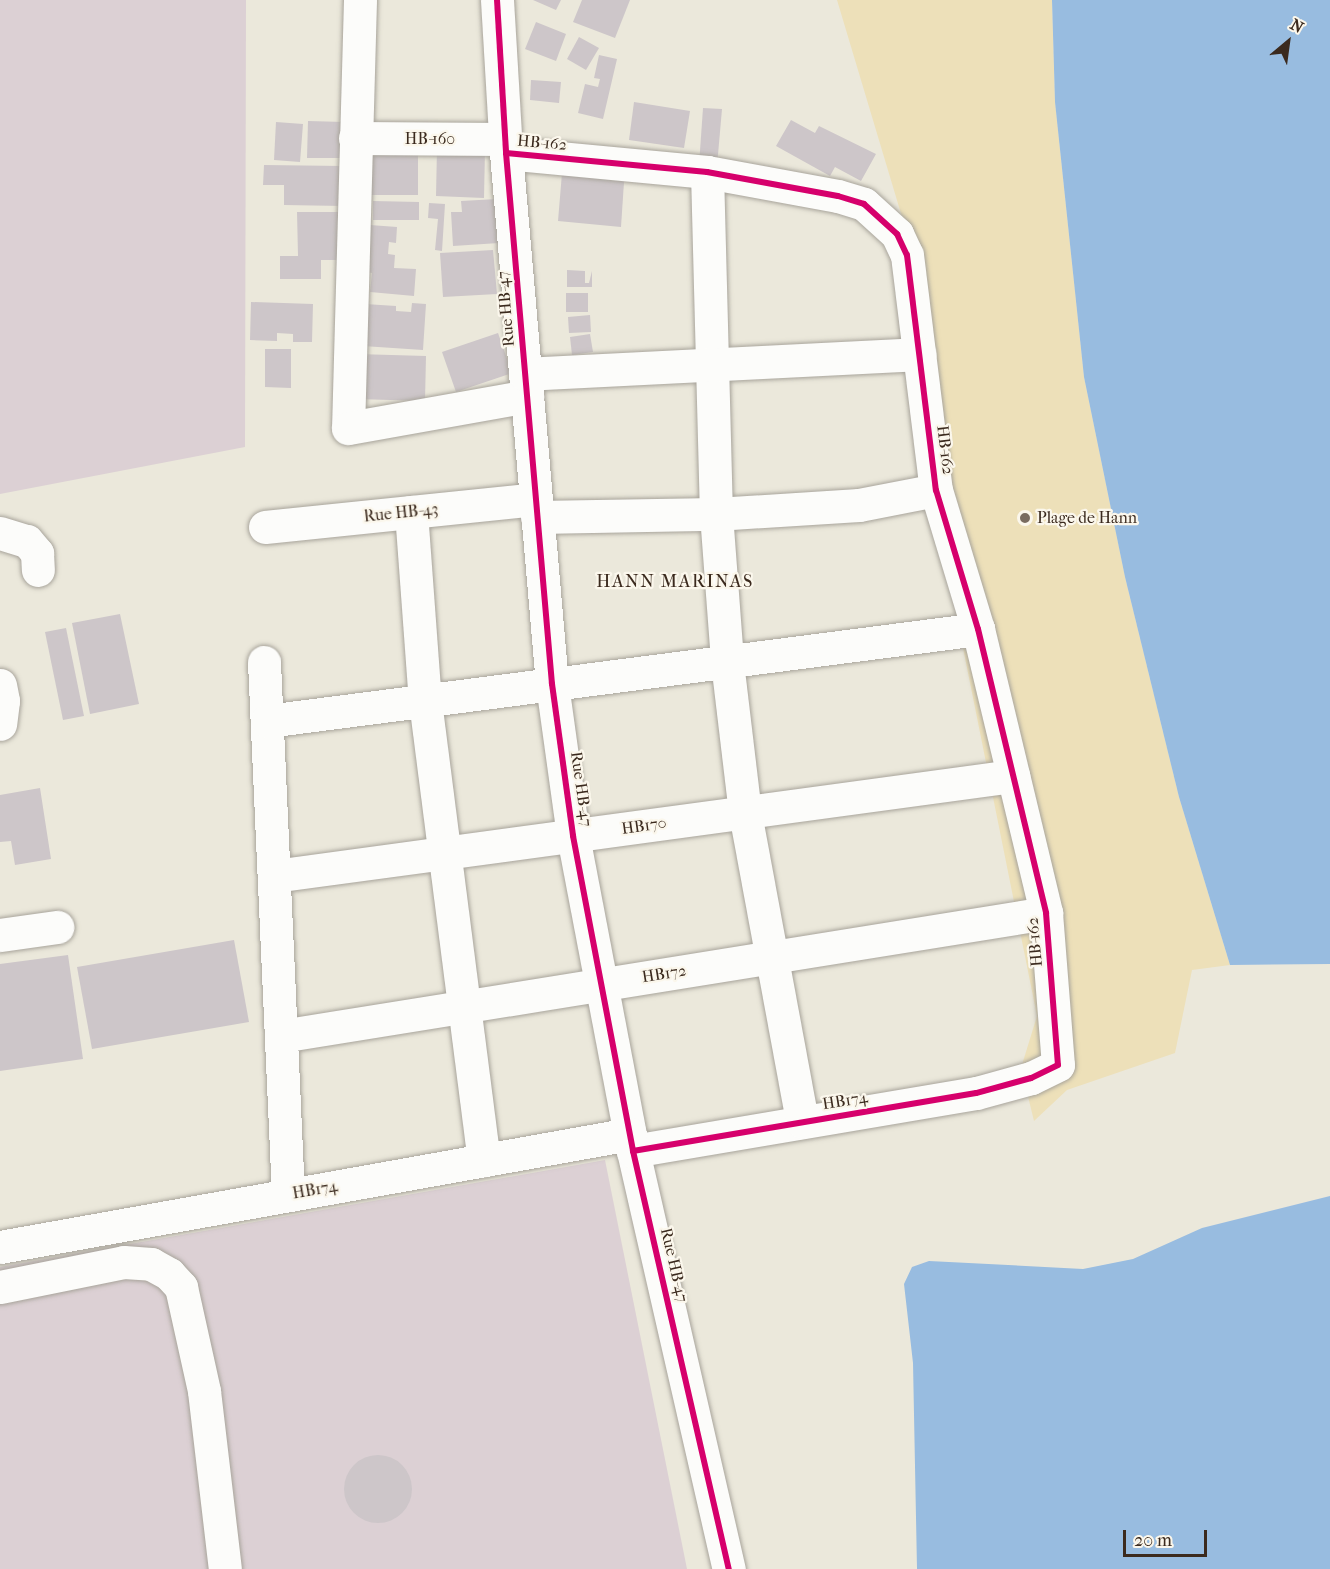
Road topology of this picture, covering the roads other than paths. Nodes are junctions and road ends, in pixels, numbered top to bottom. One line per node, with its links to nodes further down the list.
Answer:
1 (360, 0): 3 (street)
2 (497, 0): 4 (street, Rue HB-47)
3 (355, 138): 4 (street, HB-160); 8 (street)
4 (506, 146): 5 (street, HB-162); 8 (street, Rue HB-47)
5 (707, 172): 6 (street, HB-162); 7 (street)
6 (919, 354): 7 (street); 9 (street, HB-162)
7 (712, 363): 8 (street); 12 (street)
8 (526, 385): 10 (street, Rue HB-47)
9 (936, 490): 12 (street, Rue HB-43); 16 (street, HB-162)
10 (537, 508): 11 (street, Rue HB-43); 12 (street, Rue HB-43); 19 (street, Rue HB-47)
11 (411, 512): 13 (street, Rue HB-43); 21 (street)
12 (716, 514): 18 (street)
13 (265, 527)
14 (0, 533): 15 (street)
15 (38, 570)
16 (978, 629): 18 (street); 24 (street, HB-162)
17 (264, 662): 22 (street)
18 (727, 662): 19 (street); 25 (street)
19 (552, 684): 21 (street); 26 (street, Rue HB-47)
20 (0, 685): 23 (street)
21 (425, 701): 22 (street); 27 (street)
22 (267, 721): 28 (street)
23 (0, 724)
24 (1013, 776): 25 (street, HB170); 29 (street, HB-162)
25 (745, 813): 26 (street, HB170); 32 (street)
26 (573, 836): 27 (street, HB170); 33 (street, Rue HB-47)
27 (445, 854): 28 (street, HB170); 34 (street)
28 (274, 876): 35 (street)
29 (1046, 913): 32 (street, HB172); 36 (street, HB-162)
30 (57, 927): 31 (street)
31 (0, 935)
32 (771, 957): 33 (street, HB172); 37 (street)
33 (600, 984): 34 (street, HB172); 38 (street, Rue HB-47)
34 (465, 1006): 35 (street, HB172); 39 (street)
35 (281, 1036): 40 (street)
36 (1058, 1065): 37 (street, HB174)
37 (802, 1122): 38 (street, HB174)
38 (632, 1142): 39 (street, HB174); 44 (street, Rue HB-47)
39 (484, 1160): 40 (street, HB174)
40 (288, 1195): 41 (street, HB174)
41 (1, 1243)
42 (0, 1287): 43 (street)
43 (225, 1569)
44 (729, 1569)

